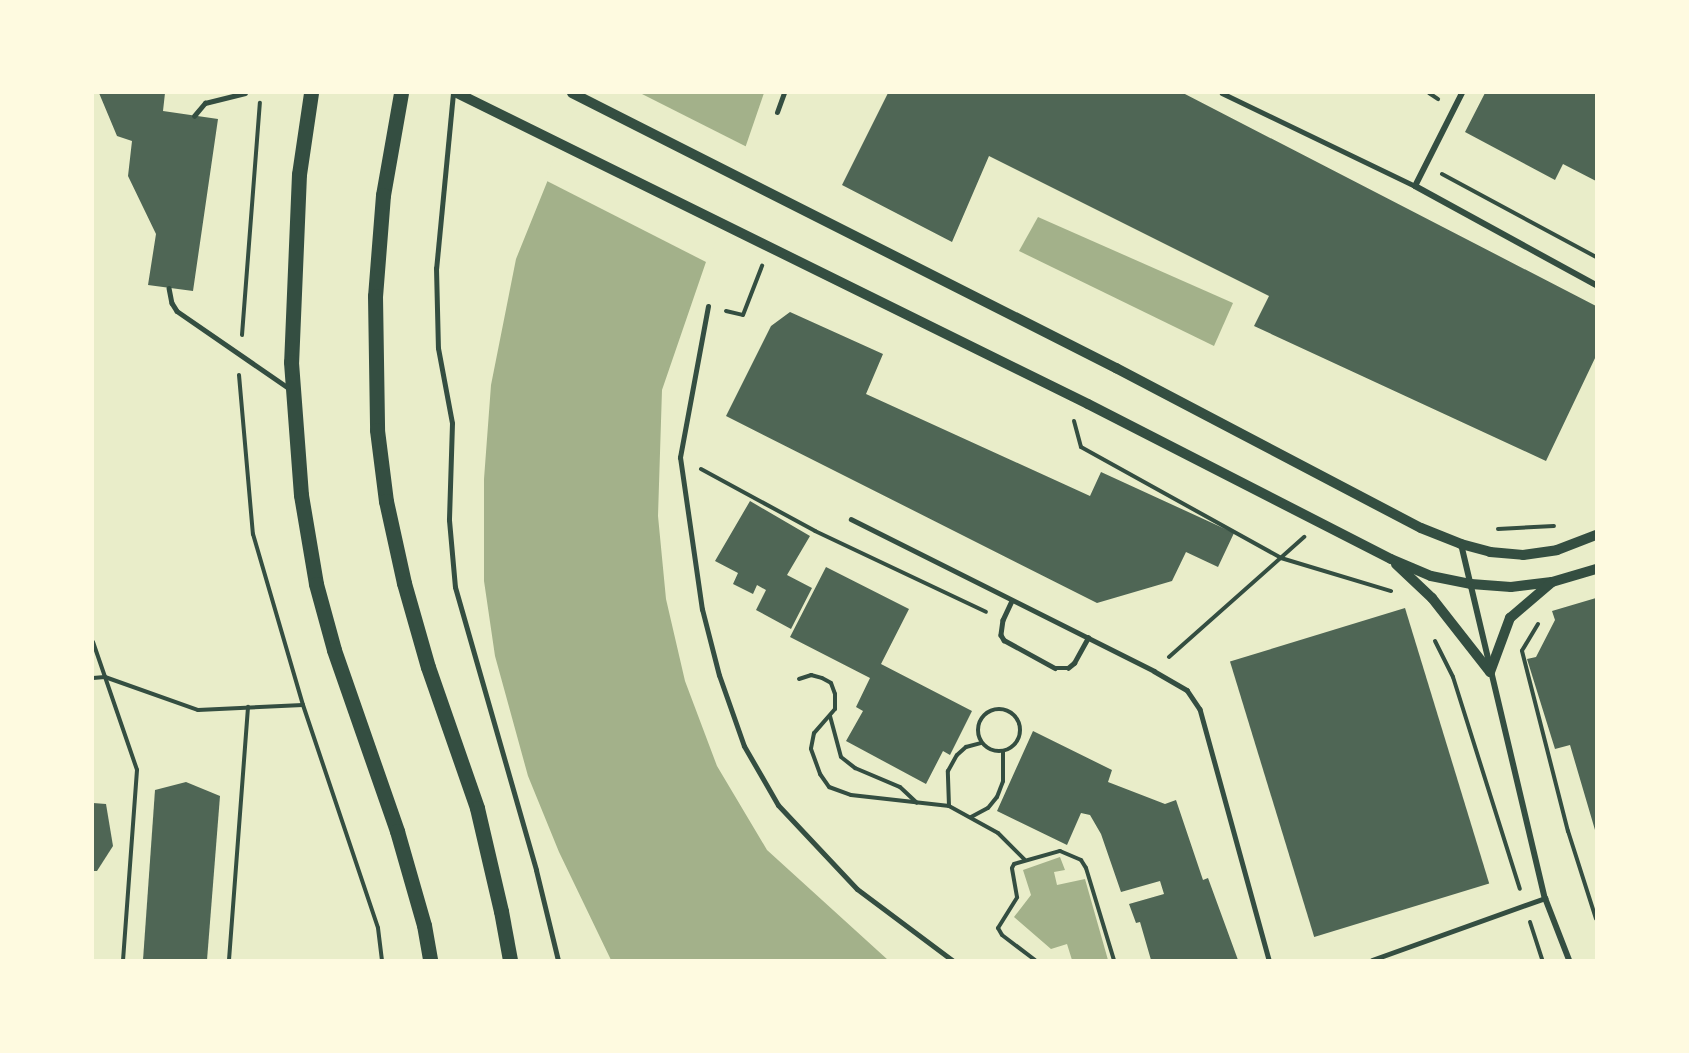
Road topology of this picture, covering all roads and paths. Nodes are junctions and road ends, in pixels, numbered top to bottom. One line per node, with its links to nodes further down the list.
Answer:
1 (245, 93): 12 (lane)
2 (260, 93): 20 (path)
3 (311, 93): 21 (main road)
4 (401, 93): 63 (main road)
5 (453, 93): 64 (street)
6 (458, 93): 15 (street)
7 (572, 93): 29 (street)
8 (784, 93): 11 (street)
9 (1222, 93): 14 (lane)
10 (1462, 93): 14 (street)
11 (777, 112)
12 (194, 116)
13 (1442, 174): 16 (path)
14 (1415, 186): 17 (street)
15 (769, 247): 19 (path); 22 (street)
16 (1596, 257)
17 (1596, 285)
18 (169, 288): 20 (lane)
19 (708, 306): 23 (street)
20 (240, 357): 21 (lane); 47 (path)
21 (292, 391): 62 (main road)
22 (1066, 395): 25 (street); 30 (path)
23 (680, 457): 37 (path); 65 (street)
24 (851, 519): 36 (lane)
25 (1318, 524): 30 (path); 31 (street)
26 (1558, 526): 27 (path)
27 (1490, 528)
28 (1596, 535): 29 (street)
29 (1461, 544): 34 (street)
30 (1281, 558): 35 (path); 42 (path)
31 (1391, 559): 34 (street); 43 (street)
32 (1596, 569): 33 (street)
33 (1552, 582): 34 (street); 43 (street)
34 (1471, 584): 43 (street)
35 (1395, 592)
36 (1012, 601): 37 (lane); 40 (lane)
37 (1003, 620): 40 (lane)
38 (1540, 622): 58 (path)
39 (1433, 636): 57 (path)
40 (1088, 638): 42 (lane)
41 (93, 642): 44 (path)
42 (1154, 671): 68 (lane)
43 (1490, 672): 56 (street)
44 (105, 677): 45 (path); 48 (path); 59 (path)
45 (93, 678)
46 (799, 679): 49 (path)
47 (303, 705): 48 (path); 61 (path)
48 (248, 708): 60 (path)
49 (830, 716): 52 (path); 52 (path)
50 (981, 743): 51 (path); 51 (path); 53 (path)
51 (1003, 751): 54 (path)
52 (917, 804): 53 (path)
53 (949, 806): 54 (path)
54 (971, 817): 55 (path)
55 (1024, 859): 66 (path); 67 (path)
56 (1545, 898): 57 (lane); 71 (street)
57 (1525, 906): 69 (lane); 70 (path)
58 (1596, 919)
59 (123, 960)
60 (229, 960)
61 (382, 960)
62 (430, 960)
63 (510, 960)
64 (558, 960)
65 (952, 960)
66 (1035, 960)
67 (1114, 960)
68 (1269, 960)
69 (1372, 960)
70 (1542, 960)
71 (1569, 960)

